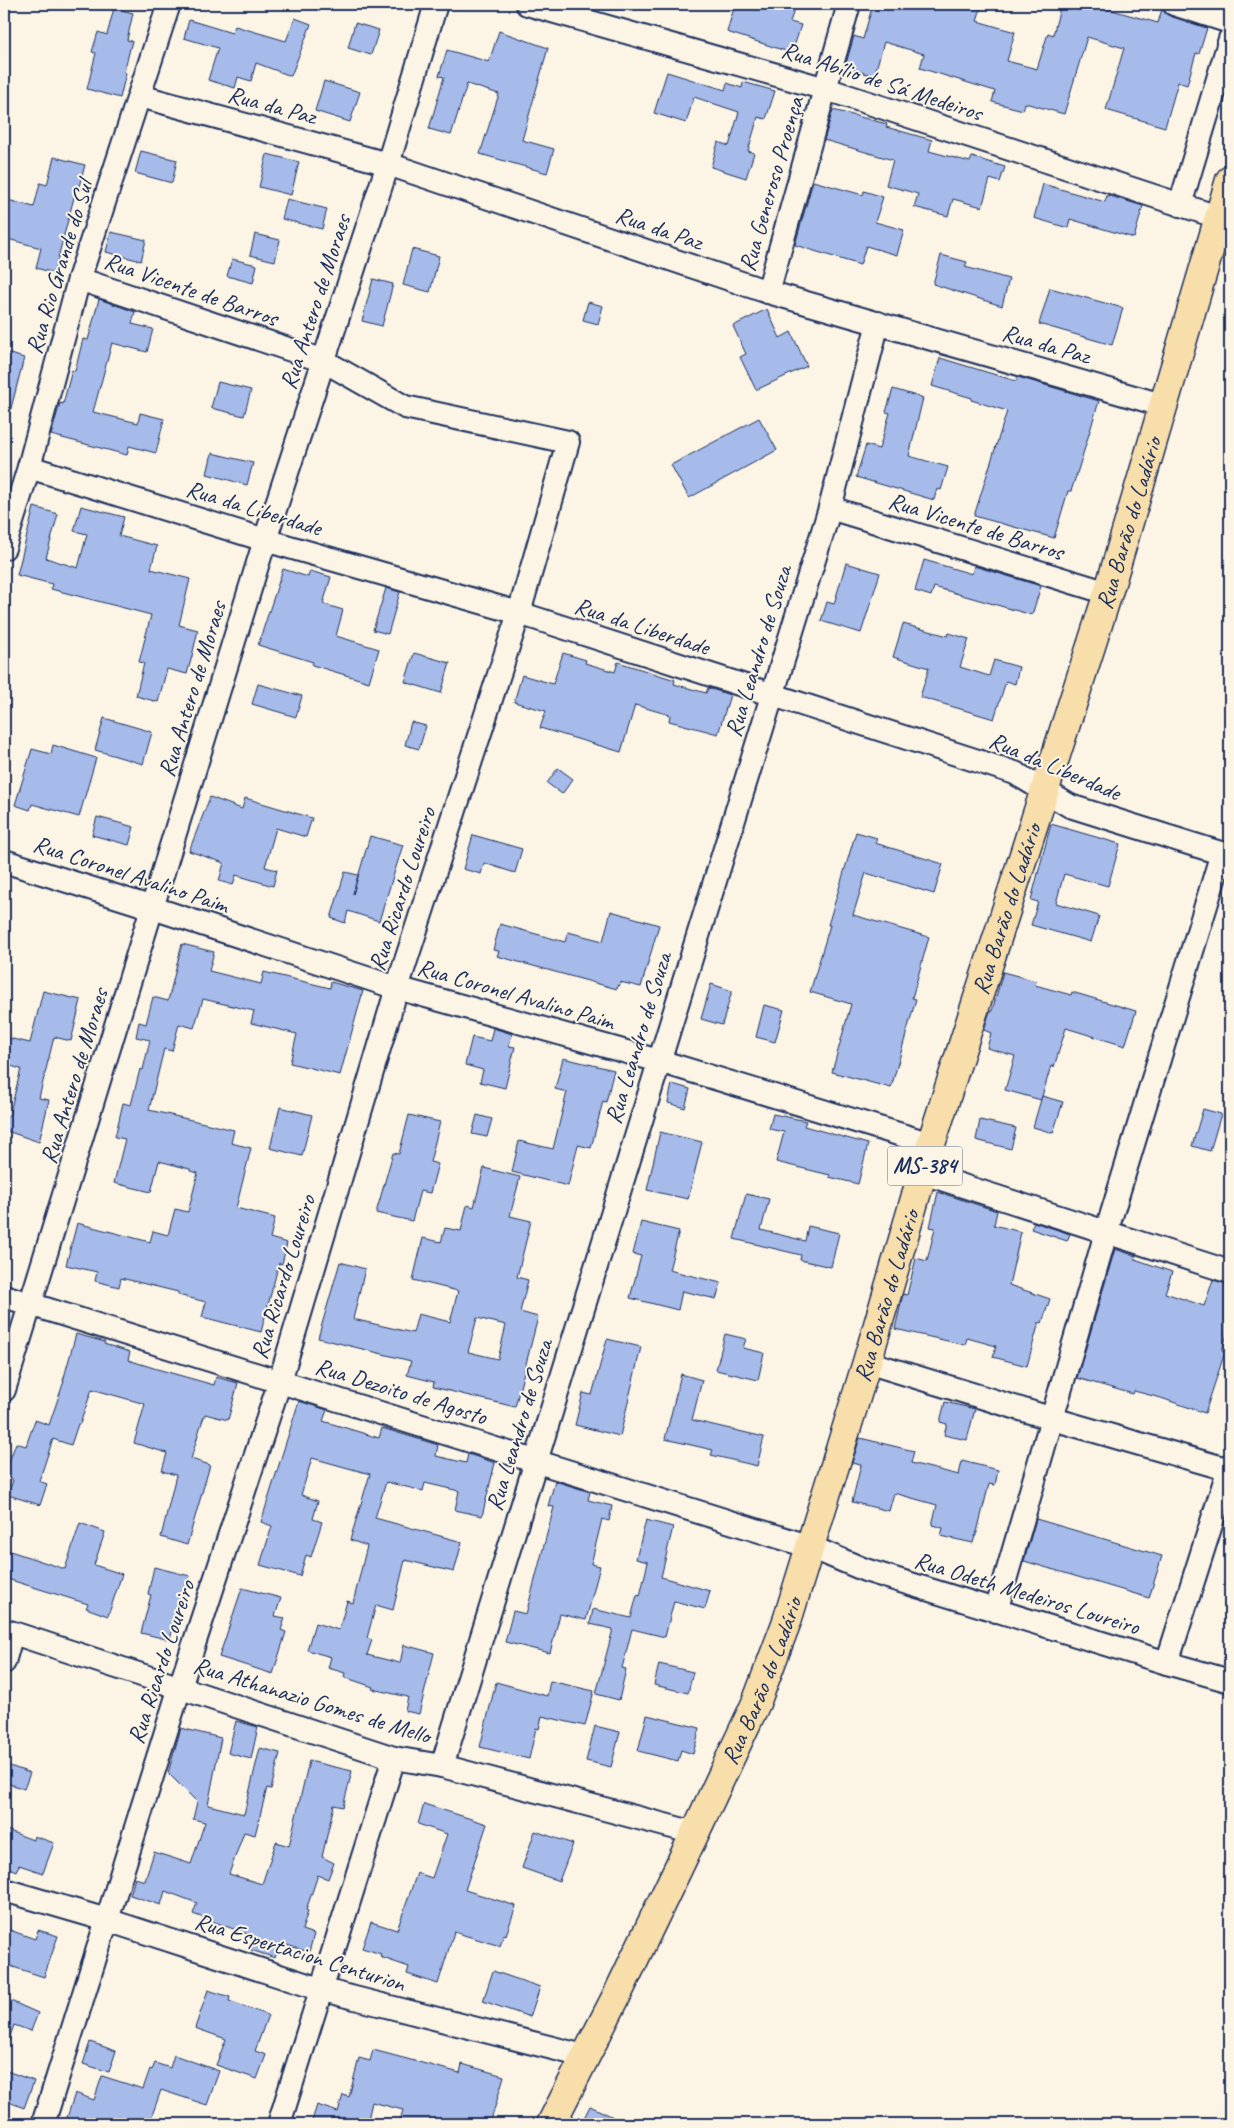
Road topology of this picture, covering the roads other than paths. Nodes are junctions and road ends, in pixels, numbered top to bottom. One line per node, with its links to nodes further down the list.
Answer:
1 (169, 4): 9 (street, Rua Rio Grande do Sul)
2 (436, 4): 10 (street, Rua Antero de Moraes)
3 (528, 4): 8 (street, Rua Abílio de Sá Medeiros)
4 (849, 4): 8 (street, Rua Generoso Proença)
5 (1174, 4): 6 (street)
6 (1230, 22)
7 (1230, 39): 12 (street)
8 (826, 89): 12 (street, Rua Abílio de Sá Medeiros); 15 (street, Rua Generoso Proença)
9 (140, 96): 10 (street, Rua da Paz); 14 (street, Rua Rio Grande do Sul)
10 (388, 164): 15 (street, Rua da Paz); 17 (street, Rua Antero de Moraes)
11 (1230, 180): 13 (main road, Rua Barão do Ladário / MS-384)
12 (1180, 205): 13 (street, Rua Abílio de Sá Medeiros)
13 (1218, 218): 18 (main road, Rua Barão do Ladário / MS-384)
14 (79, 279): 17 (street, Rua Vicente de Barros); 20 (street, Rua Rio Grande do Sul)
15 (768, 292): 16 (street, Rua da Paz)
16 (878, 323): 18 (street, Rua da Paz); 21 (street, Rua Leandro de Souza)
17 (324, 361): 19 (street, Rua Vicente de Barros); 22 (street, Rua Antero de Moraes)
18 (1162, 405): 24 (main road, Rua Barão do Ladário / MS-384)
19 (568, 442): 25 (street, Rua Ricardo Loureiro)
20 (29, 467): 22 (street, Rua da Liberdade); 23 (street, Rua Rio Grande do Sul)
21 (830, 508): 24 (street, Rua Vicente de Barros); 26 (street, Rua Leandro de Souza)
22 (265, 540): 25 (street, Rua da Liberdade); 30 (street, Rua Antero de Moraes)
23 (4, 548)
24 (1108, 593): 27 (main road, Rua Barão do Ladário / MS-384)
25 (519, 613): 26 (street, Rua da Liberdade); 31 (street, Rua Ricardo Loureiro)
26 (771, 695): 27 (street, Rua da Liberdade); 32 (street, Rua Leandro de Souza)
27 (1044, 792): 28 (street, Rua da Liberdade); 33 (main road, Rua Barão do Ladário / MS-384)
28 (1226, 854): 35 (street)
29 (4, 861): 30 (street, Rua Coronel Avalino Paim)
30 (153, 908): 31 (street, Rua Coronel Avalino Paim); 38 (street, Rua Antero de Moraes)
31 (397, 988): 32 (street, Rua Coronel Avalino Paim); 40 (street, Rua Ricardo Loureiro)
32 (659, 1061): 33 (street, Rua Coronel Avalino Paim); 43 (street, Rua Leandro de Souza)
33 (931, 1144): 34 (main road, Rua Barão do Ladário / MS-384)
34 (923, 1173): 35 (street); 39 (main road, Rua Barão do Ladário / MS-384)
35 (1106, 1233): 36 (street); 42 (street)
36 (1230, 1272)
37 (4, 1296): 38 (street, Rua Dezoito de Agosto)
38 (31, 1303): 40 (street, Rua Dezoito de Agosto); 41 (street, Rua Antero de Moraes)
39 (867, 1362): 42 (street); 45 (main road, Rua Barão do Ladário / MS-384)
40 (280, 1381): 43 (street, Rua Dezoito de Agosto); 51 (street, Rua Ricardo Loureiro)
41 (4, 1390)
42 (1053, 1419): 44 (street); 46 (street)
43 (535, 1460): 45 (street, Rua Dezoito de Agosto); 53 (street, Rua Leandro de Souza)
44 (1230, 1468): 49 (street)
45 (811, 1547): 46 (street, Rua Odeth Medeiros Loureiro); 54 (main road, Rua Barão do Ladário / MS-384)
46 (996, 1611): 49 (street, Rua Odeth Medeiros Loureiro)
47 (8, 1632): 48 (street); 51 (street, Rua Athanazio Gomes de Mello)
48 (4, 1662)
49 (1167, 1663): 50 (street, Rua Odeth Medeiros Loureiro)
50 (1230, 1681)
51 (180, 1687): 52 (street, Rua Athanazio Gomes de Mello); 56 (street, Rua Ricardo Loureiro)
52 (394, 1758): 53 (street, Rua Athanazio Gomes de Mello); 57 (street)
53 (442, 1766): 54 (street, Rua Athanazio Gomes de Mello)
54 (695, 1833): 58 (main road, Rua Barão do Ladário / MS-384)
55 (4, 1890): 56 (street, Rua Espertacion Centurion)
56 (107, 1920): 57 (street, Rua Espertacion Centurion); 59 (street, Rua Ricardo Loureiro)
57 (323, 1990): 58 (street, Rua Espertacion Centurion); 60 (street)
58 (584, 2056): 61 (main road, Rua Barão do Ladário / MS-384)
59 (43, 2124)
60 (280, 2124)
61 (551, 2124)

